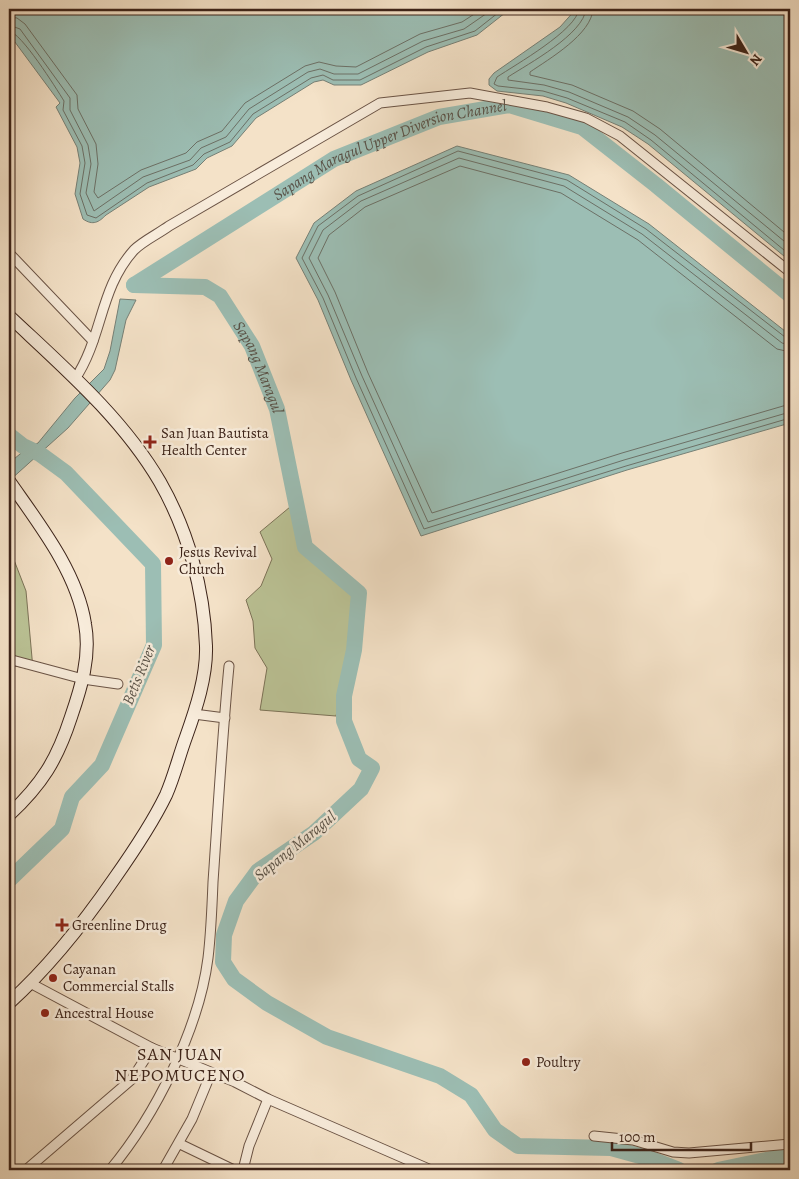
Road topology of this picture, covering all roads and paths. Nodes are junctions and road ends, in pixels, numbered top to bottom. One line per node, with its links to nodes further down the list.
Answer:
1 (9, 254): 4 (street)
2 (790, 272): 4 (street)
3 (9, 316): 5 (main road)
4 (93, 342): 5 (street)
5 (78, 382): 11 (main road)
6 (11, 485): 9 (main road)
7 (12, 660): 9 (street)
8 (229, 666): 12 (street)
9 (83, 679): 10 (street); 13 (main road)
10 (118, 684)
11 (194, 714): 12 (street); 14 (main road)
12 (225, 718): 17 (street)
13 (9, 815)
14 (30, 983): 15 (main road); 16 (street)
15 (9, 1003)
16 (152, 1048): 17 (street); 23 (street)
17 (178, 1057): 18 (street); 24 (street)
18 (211, 1073): 19 (street); 21 (street)
19 (268, 1100): 27 (street); 28 (street)
20 (594, 1136): 22 (street)
21 (180, 1144): 25 (street); 26 (street)
22 (790, 1144)
23 (26, 1170)
24 (110, 1170)
25 (163, 1170)
26 (234, 1170)
27 (242, 1170)
28 (431, 1170)

